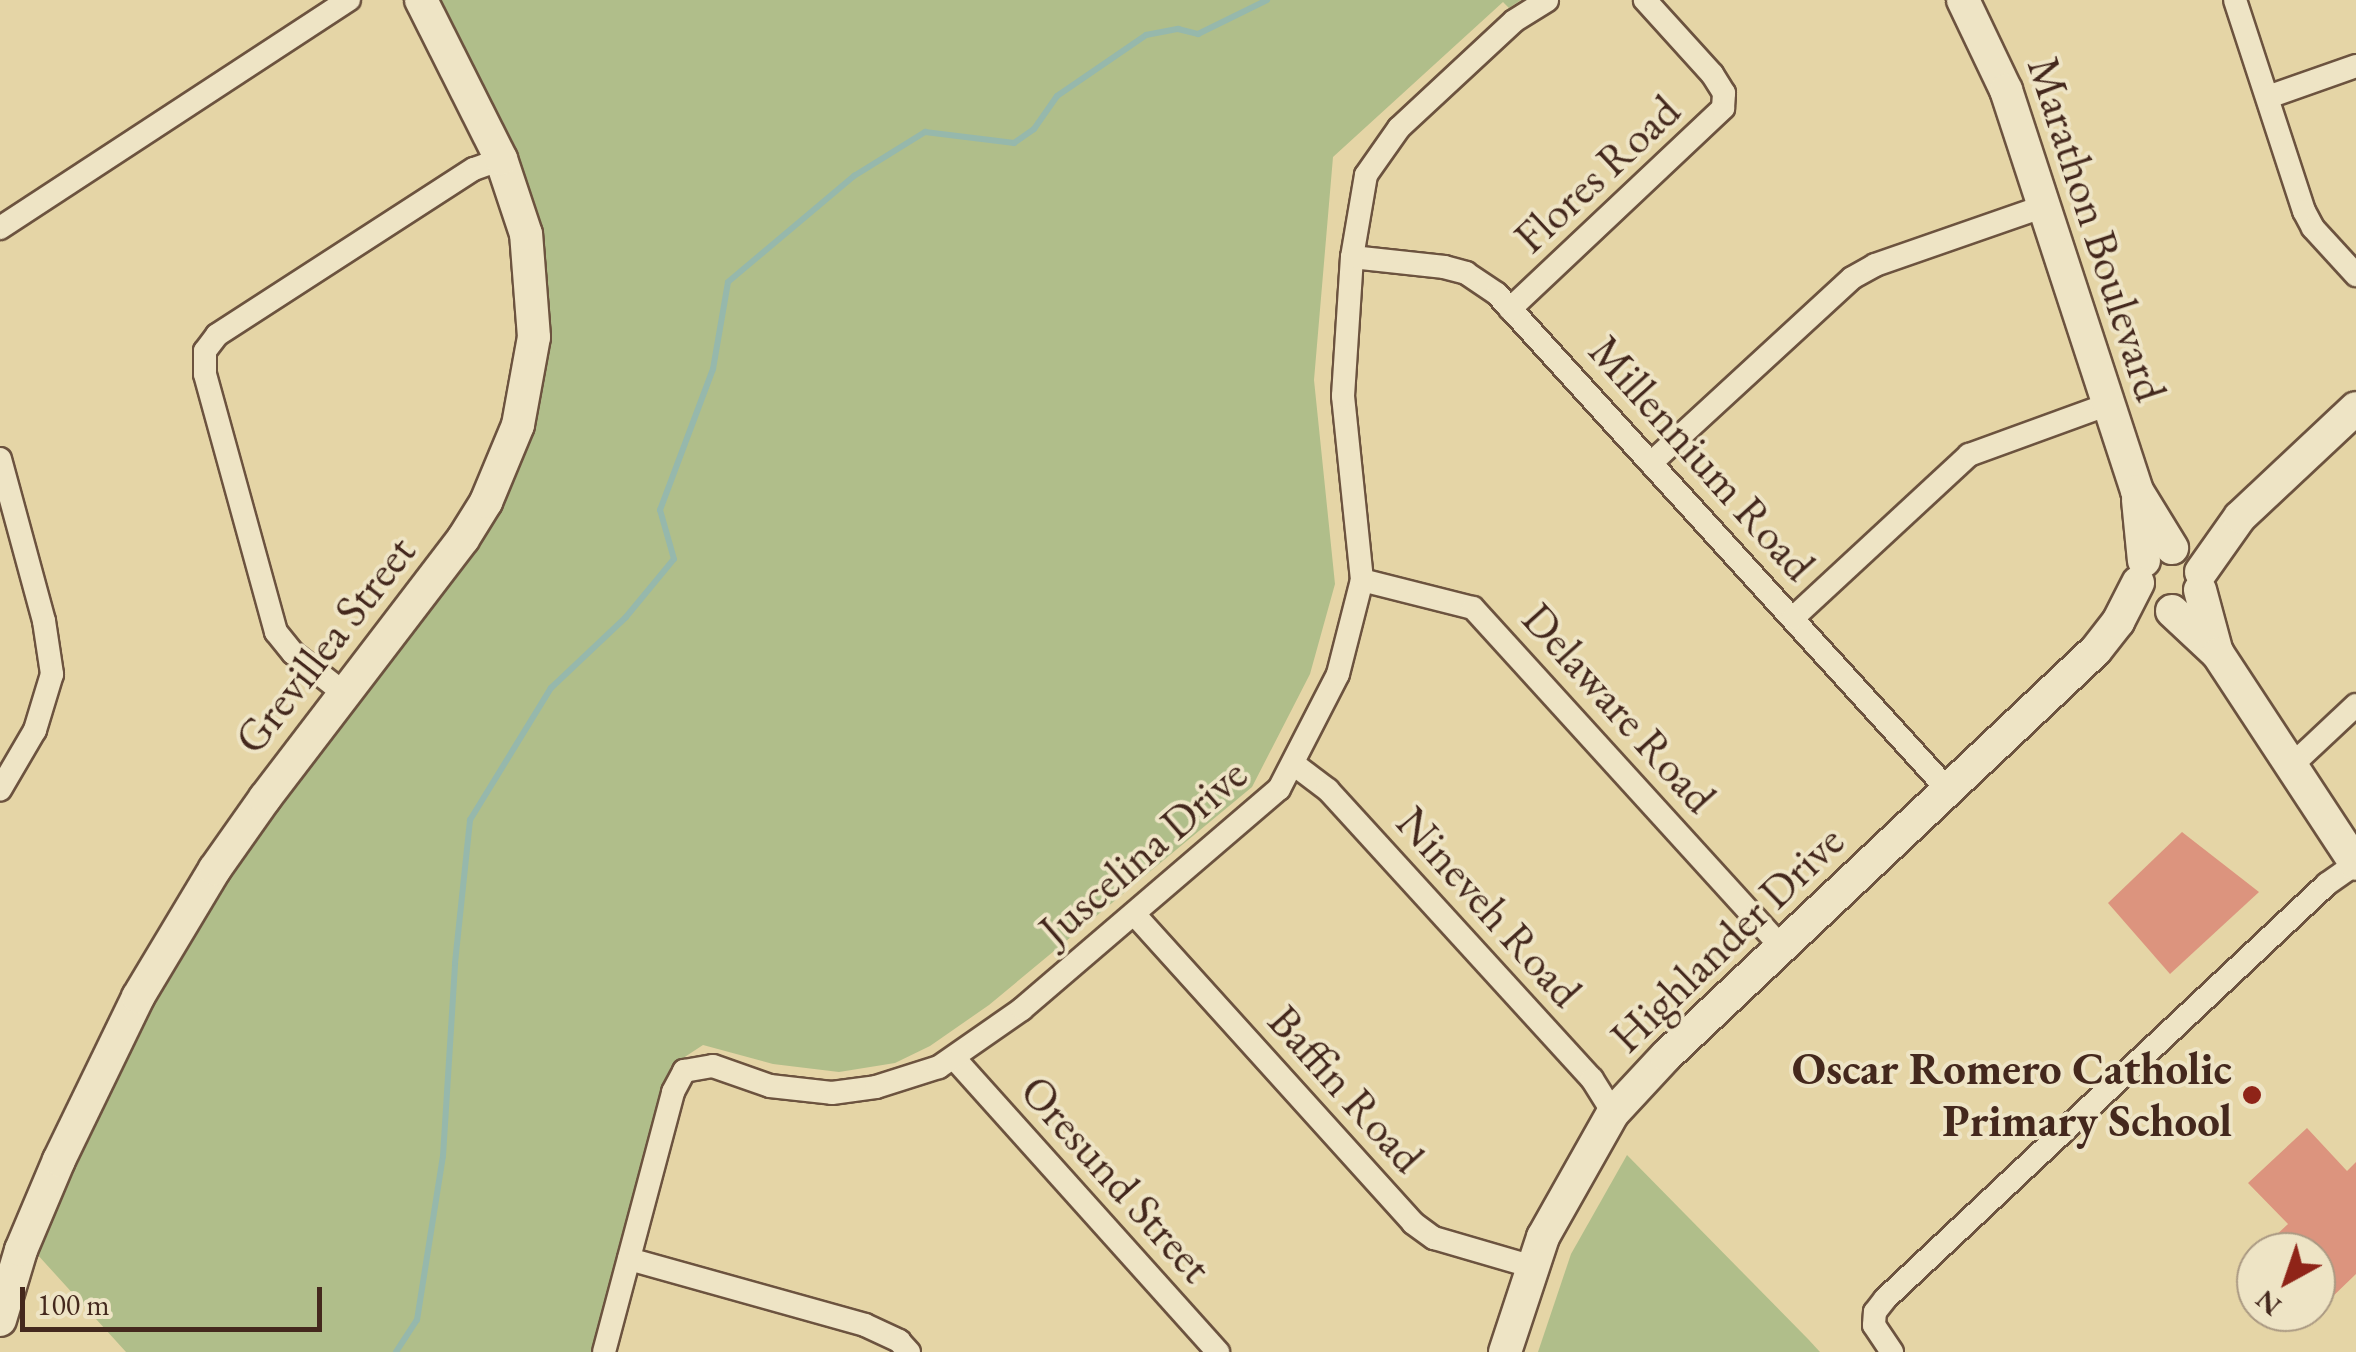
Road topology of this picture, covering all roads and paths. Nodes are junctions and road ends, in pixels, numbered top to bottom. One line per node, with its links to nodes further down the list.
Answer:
1 (349, 0): 11 (street)
2 (421, 0): 9 (street, Grevillea Street)
3 (1546, 0): 12 (street, Juscelina Drive)
4 (1645, 0): 14 (street, Flores Road)
5 (1962, 0): 10 (street, Marathon Boulevard)
6 (2235, 0): 8 (street)
7 (2356, 66): 8 (street)
8 (2268, 97): 13 (street)
9 (501, 159): 25 (street, Grevillea Street); 25 (street)
10 (2044, 206): 15 (street, Marathon Boulevard); 18 (street)
11 (0, 228)
12 (1352, 257): 14 (street, Millennium Road); 20 (street, Juscelina Drive)
13 (2356, 275)
14 (1510, 309): 18 (street, Millennium Road)
15 (2109, 404): 19 (street, Marathon Boulevard); 22 (street)
16 (2356, 408): 19 (street, Highlander Drive)
17 (0, 459): 29 (street)
18 (1651, 462): 22 (street, Millennium Road)
19 (2173, 567): 21 (street, Highlander Drive); 21 (street, Marathon Boulevard); 23 (street, Highlander Drive); 24 (street, Marathon Boulevard)
20 (1362, 580): 27 (street, Juscelina Drive); 33 (street, Delaware Road)
21 (2168, 611): 23 (street, Highlander Drive); 24 (street, Marathon Boulevard)
22 (1793, 618): 30 (street, Millennium Road)
23 (2096, 650): 30 (street, Highlander Drive)
24 (2218, 654): 28 (street, Marathon Boulevard)
25 (345, 694): 36 (street, Grevillea Street)
26 (2356, 705): 28 (street)
27 (1295, 765): 32 (street, Juscelina Drive); 35 (street, Nineveh Road)
28 (2291, 766): 31 (street, Marathon Boulevard)
29 (0, 790)
30 (1950, 790): 33 (street, Highlander Drive)
31 (2356, 864): 44 (street)
32 (1135, 915): 34 (street, Juscelina Drive); 38 (street, Baffin Road)
33 (1782, 947): 35 (street, Highlander Drive)
34 (954, 1059): 37 (street, Juscelina Drive); 42 (street, Oresund Street)
35 (1613, 1112): 38 (street, Highlander Drive)
36 (11, 1246): 39 (street, Grevillea Street)
37 (629, 1260): 40 (street, Juscelina Drive); 41 (street)
38 (1530, 1266): 43 (street, Highlander Drive)
39 (0, 1320)
40 (604, 1352)
41 (909, 1352)
42 (1218, 1352)
43 (1505, 1352)
44 (1892, 1352)

